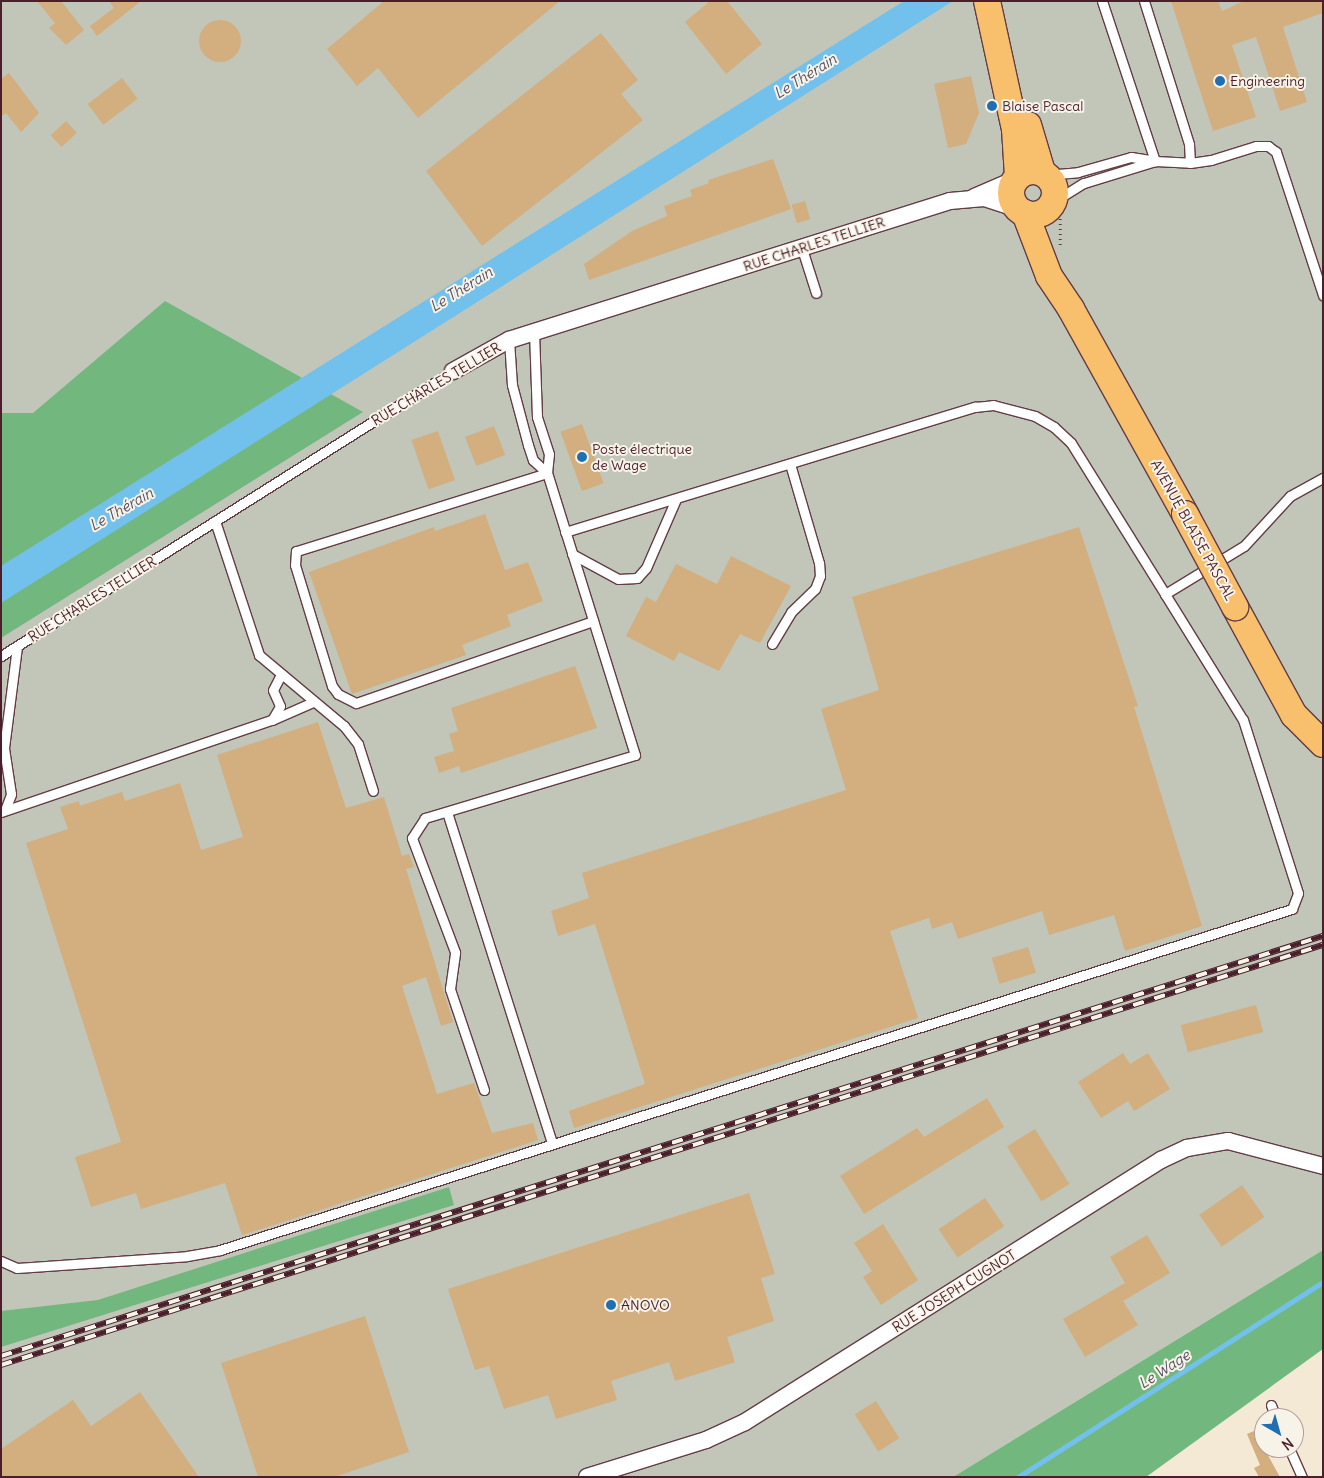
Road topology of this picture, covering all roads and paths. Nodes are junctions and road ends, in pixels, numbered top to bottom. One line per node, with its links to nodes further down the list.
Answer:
1 (987, 1): 7 (main road, AVENUE BLAISE PASCAL)
2 (1001, 1): 7 (main road, AVENUE BLAISE PASCAL)
3 (1102, 1): 5 (lane)
4 (1144, 1): 6 (lane)
5 (1155, 161): 6 (lane); 7 (lane); 9 (lane)
6 (1190, 163): 12 (lane)
7 (1031, 176): 8 (street, RUE CHARLES TELLIER); 9 (main road, AVENUE BLAISE PASCAL); 9 (main road, AVENUE BLAISE PASCAL)
8 (974, 197): 9 (street, RUE CHARLES TELLIER); 10 (street, RUE CHARLES TELLIER)
9 (1037, 209): 31 (main road, AVENUE BLAISE PASCAL, bridge)
10 (802, 249): 11 (lane); 13 (street, RUE CHARLES TELLIER)
11 (816, 293)
12 (1323, 295)
13 (534, 332): 14 (street, RUE CHARLES TELLIER); 17 (lane)
14 (509, 340): 15 (street, RUE CHARLES TELLIER); 17 (lane)
15 (453, 371): 20 (lane, RUE CHARLES TELLIER)
16 (790, 464): 19 (lane); 23 (lane); 25 (lane)
17 (547, 473): 21 (lane); 24 (lane)
18 (1323, 478): 23 (lane)
19 (676, 499): 21 (lane); 22 (lane)
20 (215, 521): 26 (lane, RUE CHARLES TELLIER); 28 (lane)
21 (565, 532): 22 (lane)
22 (572, 554): 24 (lane)
23 (1165, 594): 36 (lane)
24 (593, 621): 34 (lane)
25 (772, 644)
26 (17, 646): 27 (lane, RUE CHARLES TELLIER); 33 (lane)
27 (1, 656)
28 (280, 674): 29 (lane); 30 (lane)
29 (314, 702): 30 (lane); 32 (lane)
30 (272, 720): 33 (lane)
31 (1323, 744)
32 (373, 791)
33 (3, 811)
34 (447, 812): 35 (lane); 36 (lane)
35 (484, 1090)
36 (552, 1144): 38 (lane)
37 (1323, 1166): 42 (street, RUE JOSEPH CUGNOT)
38 (1, 1261)
39 (1271, 1405): 40 (lane)
40 (1272, 1408)
41 (1293, 1458): 43 (lane)
42 (587, 1477)
43 (1302, 1477)

